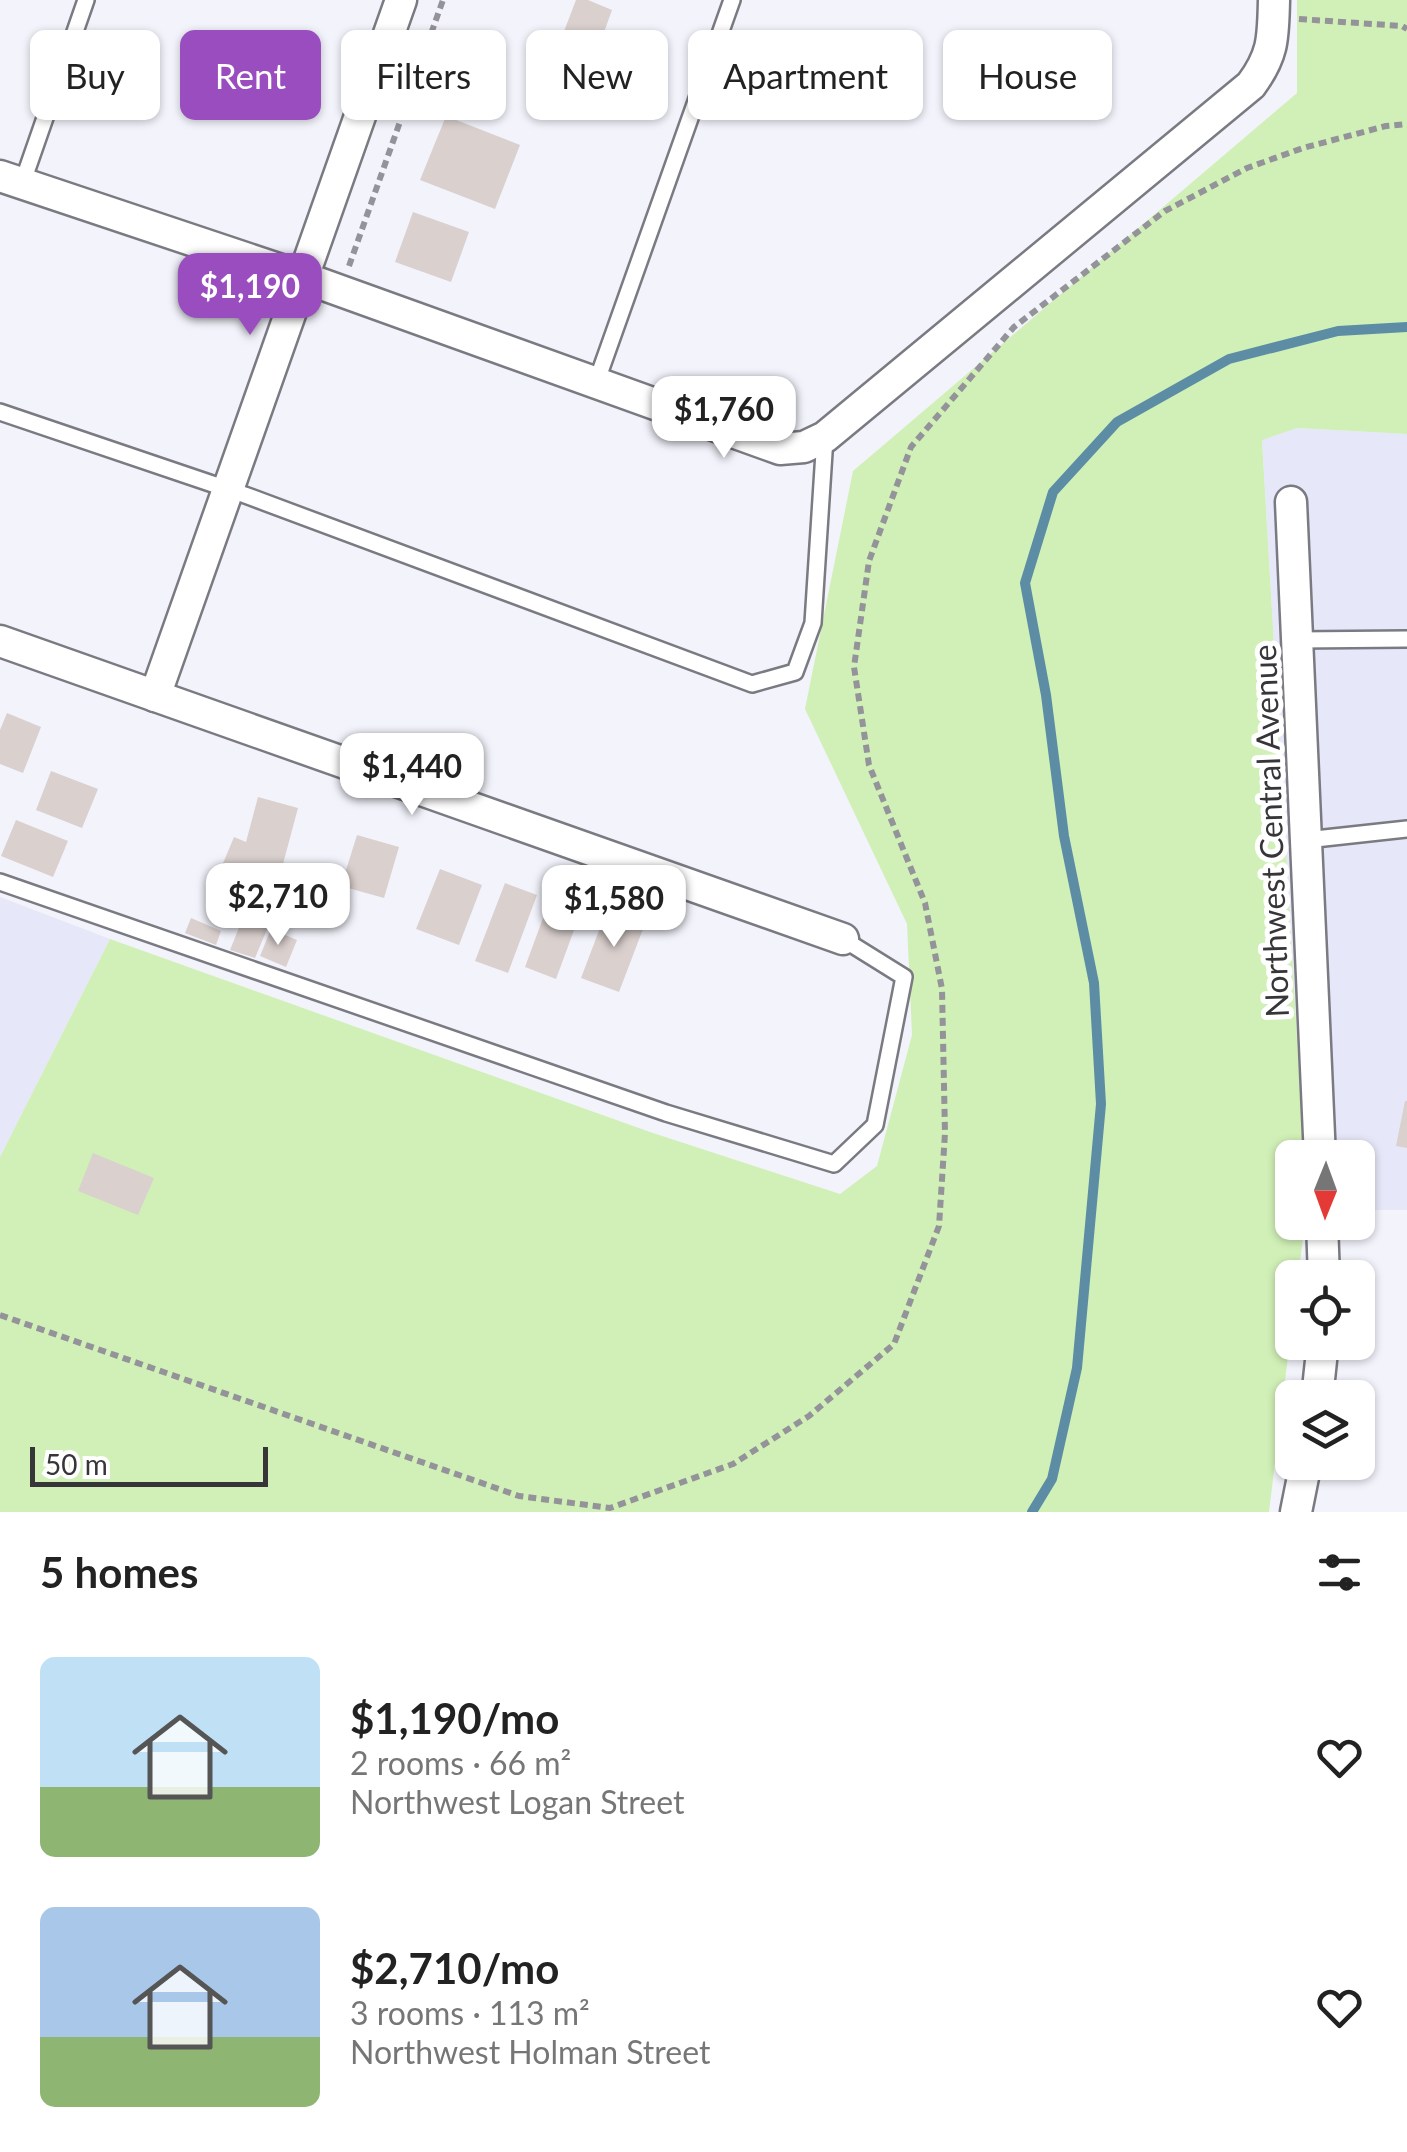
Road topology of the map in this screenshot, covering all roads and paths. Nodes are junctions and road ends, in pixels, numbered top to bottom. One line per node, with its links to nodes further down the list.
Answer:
1 (86, 0): 7 (lane)
2 (401, 0): 8 (street)
3 (443, 0): 9 (path)
4 (732, 0): 10 (lane)
5 (1273, 10): 6 (path); 12 (street)
6 (1407, 29)
7 (11, 180): 8 (street)
8 (302, 278): 9 (street); 13 (street)
9 (340, 291): 10 (street)
10 (596, 383): 12 (street)
11 (0, 412): 13 (lane)
12 (825, 437): 13 (lane)
13 (228, 490): 18 (street)
14 (1291, 502): 15 (street, Northwest Central Avenue)
15 (1297, 640): 16 (lane); 20 (street, Northwest Central Avenue)
16 (1407, 640)
17 (0, 641): 18 (street)
18 (155, 696): 22 (street)
19 (1407, 829): 20 (lane)
20 (1306, 840): 23 (street, Northwest Central Avenue)
21 (0, 882): 22 (lane)
22 (843, 939)
23 (1319, 1140)
24 (1302, 1480): 25 (street)
25 (1296, 1512)

